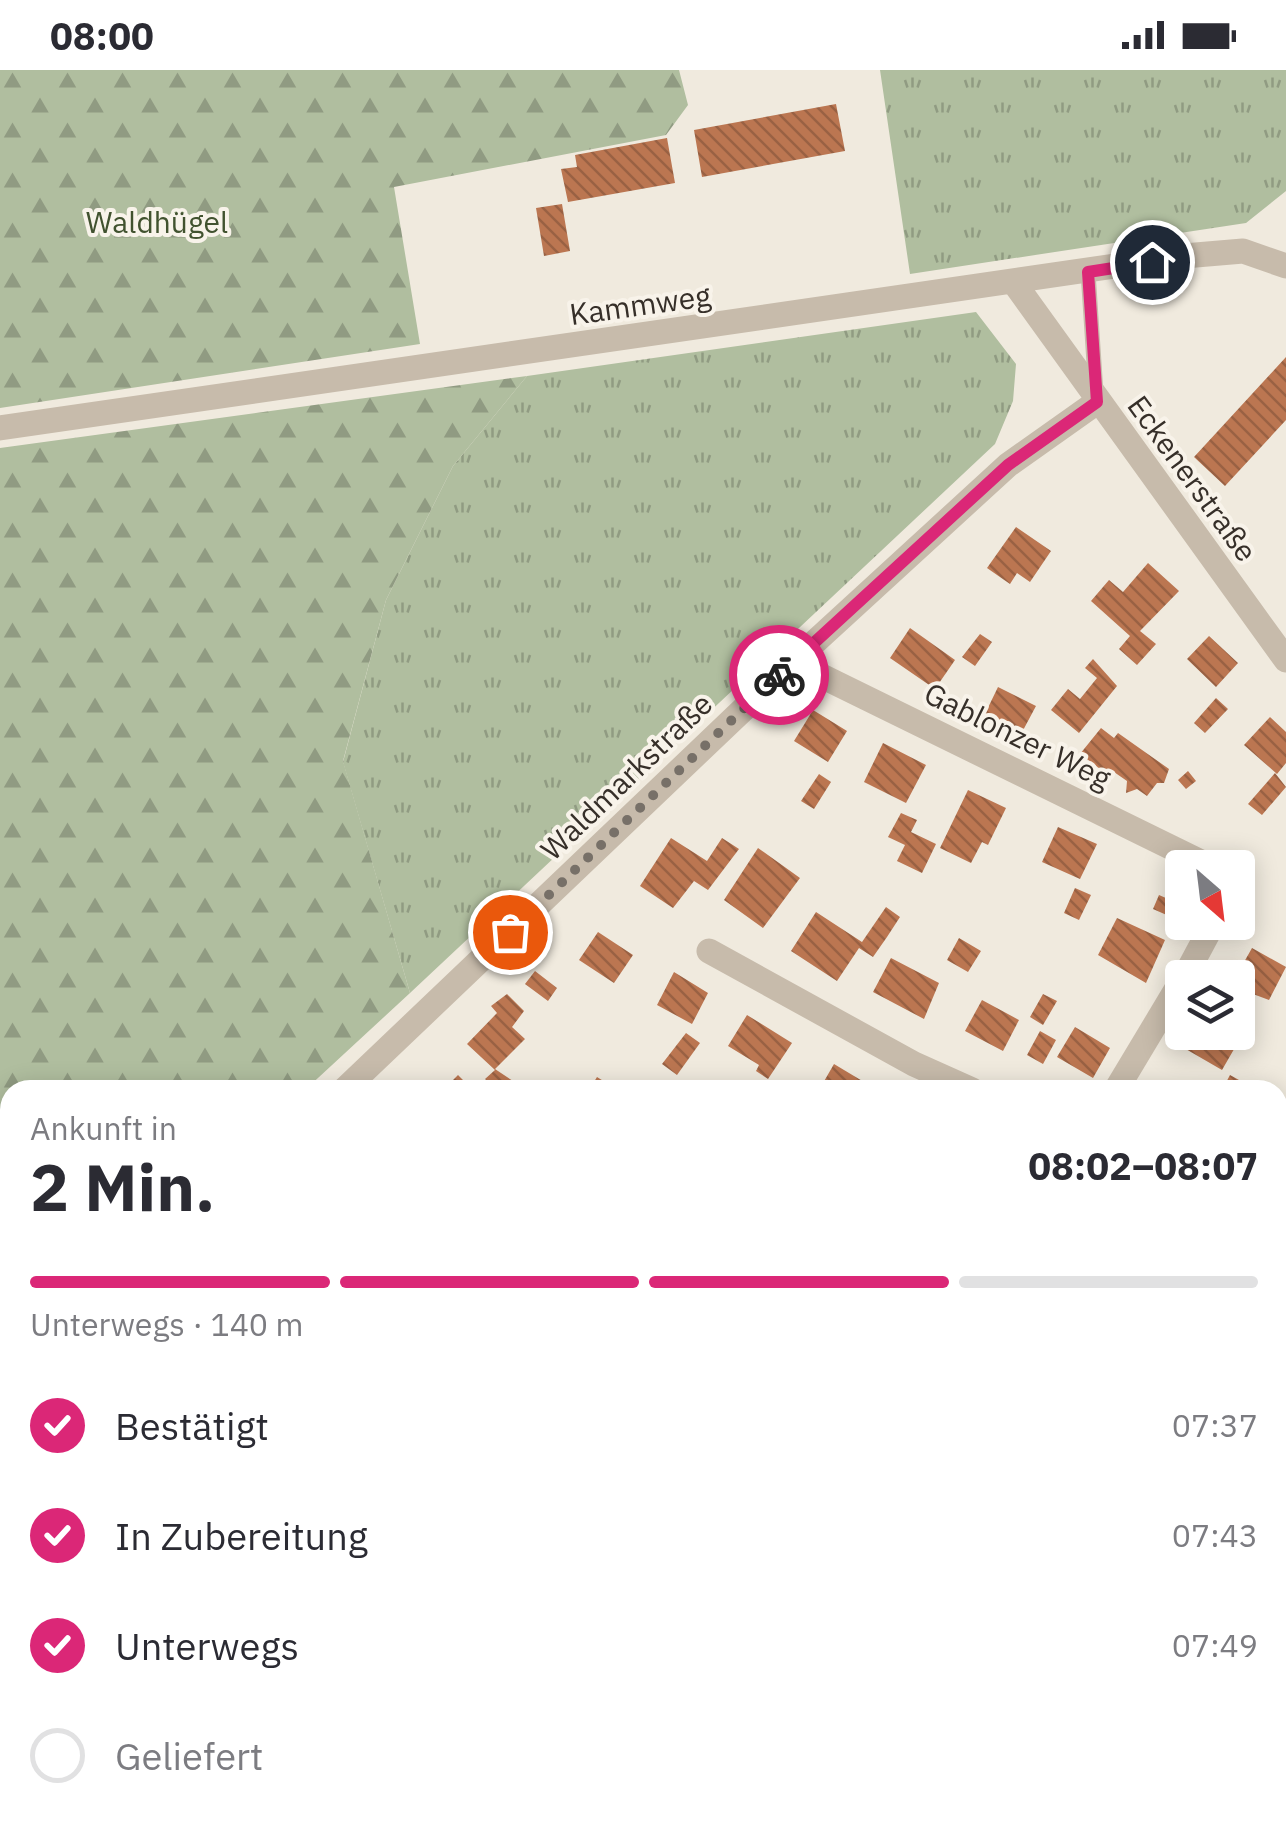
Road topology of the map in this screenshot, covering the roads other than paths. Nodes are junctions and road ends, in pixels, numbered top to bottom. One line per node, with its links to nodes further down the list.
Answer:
1 (1286, 266): 2 (street, Kammweg)
2 (1088, 272): 3 (street, Kammweg); 4 (lane)
3 (1015, 284): 4 (street, Eckenerstraße); 5 (street, Kammweg)
4 (1097, 402): 6 (street, Eckenerstraße); 7 (street, Waldmarkstraße)
5 (0, 428)
6 (1286, 660)
7 (793, 662): 8 (street, Gablonzer Weg); 11 (street, Waldmarkstraße)
8 (1176, 850)
9 (709, 951): 12 (street)
10 (1165, 1009): 13 (street)
11 (354, 1080)
12 (950, 1080)
13 (1122, 1080)

